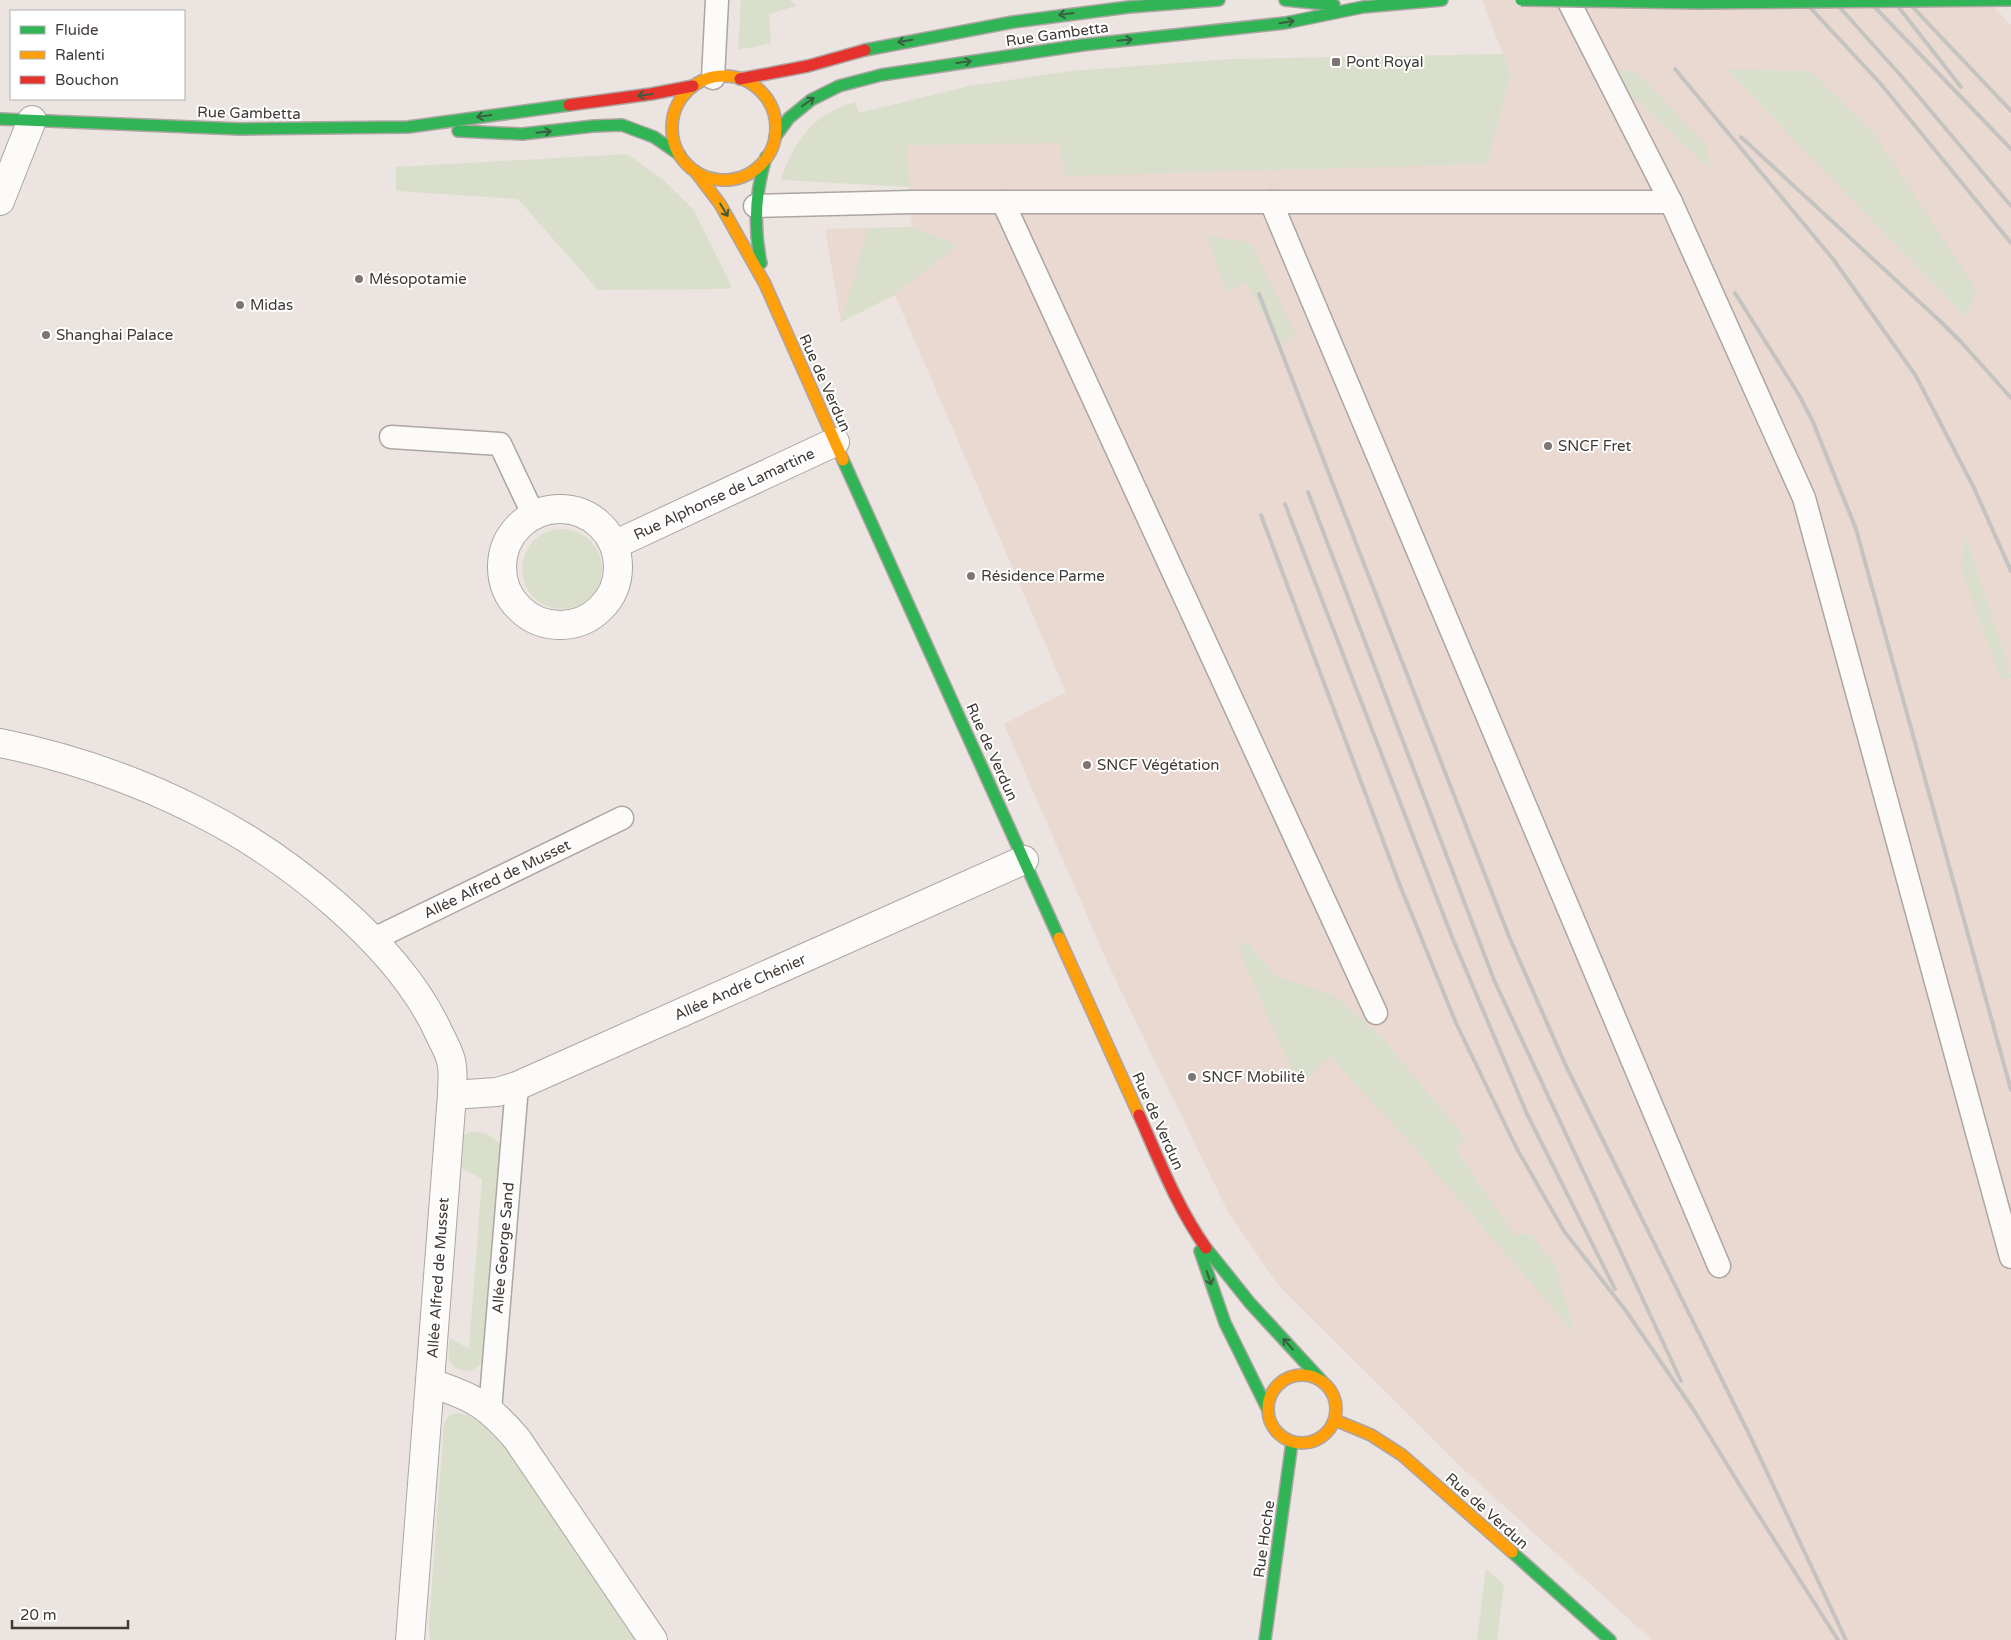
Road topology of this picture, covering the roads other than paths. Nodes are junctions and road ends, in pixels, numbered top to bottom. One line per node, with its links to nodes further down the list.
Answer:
1 (717, 0): 10 (lane)
2 (1219, 0): 9 (main road, Rue Gambetta, one-way to 9)
3 (1285, 0): 8 (main road, Rue Gambetta)
4 (1442, 0): 8 (main road, Rue Gambetta)
5 (1521, 0): 7 (main road, bridge)
6 (1568, 0): 21 (lane)
7 (2011, 0)
8 (1363, 7): 14 (main road, Rue Gambetta, one-way to 8)
9 (740, 79): 10 (main road); 14 (main road)
10 (703, 82): 13 (main road, Rue Gambetta, one-way to 13); 15 (main road)
11 (0, 119): 12 (main road, Rue Gambetta)
12 (32, 120): 13 (main road, Rue Gambetta); 18 (street)
13 (408, 127): 15 (main road, Rue Gambetta, one-way to 15)
14 (775, 137): 16 (main road)
15 (680, 155): 17 (main road)
16 (766, 157): 17 (main road); 22 (main road, Rue de Verdun)
17 (695, 171): 23 (main road, Rue de Verdun, one-way to 23)
18 (0, 201)
19 (1003, 202): 20 (lane); 22 (lane); 32 (lane)
20 (1271, 202): 21 (lane); 37 (lane)
21 (1671, 202): 36 (lane)
22 (755, 206): 23 (main road, Rue de Verdun)
23 (765, 284): 25 (main road, Rue de Verdun)
24 (392, 437): 26 (lane)
25 (835, 442): 27 (street, Rue Alphonse de Lamartine); 30 (main road, Rue de Verdun)
26 (534, 516): 27 (street); 27 (street)
27 (614, 545)
28 (0, 743): 31 (street, Allée Alfred de Musset)
29 (622, 818): 31 (lane, Allée Alfred de Musset)
30 (1024, 860): 33 (street, Allée André Chénier); 35 (main road, Rue de Verdun)
31 (372, 940): 34 (street, Allée Alfred de Musset)
32 (1376, 1013)
33 (517, 1086): 34 (street, Allée André Chénier); 40 (lane, Allée George Sand)
34 (452, 1095): 39 (street, Allée Alfred de Musset)
35 (1194, 1231): 38 (main road, Rue de Verdun, one-way to 35); 41 (main road, Rue de Verdun, one-way to 41)
36 (2011, 1257)
37 (1719, 1266)
38 (1321, 1380): 41 (main road); 42 (main road)
39 (431, 1383): 40 (street); 44 (street, Allée Alfred de Musset)
40 (490, 1410): 45 (street)
41 (1268, 1410): 43 (main road)
42 (1335, 1420): 43 (main road); 47 (main road, Rue de Verdun)
43 (1292, 1442): 46 (main road, Rue Hoche)
44 (410, 1640)
45 (652, 1640)
46 (1265, 1640)
47 (1610, 1640)

